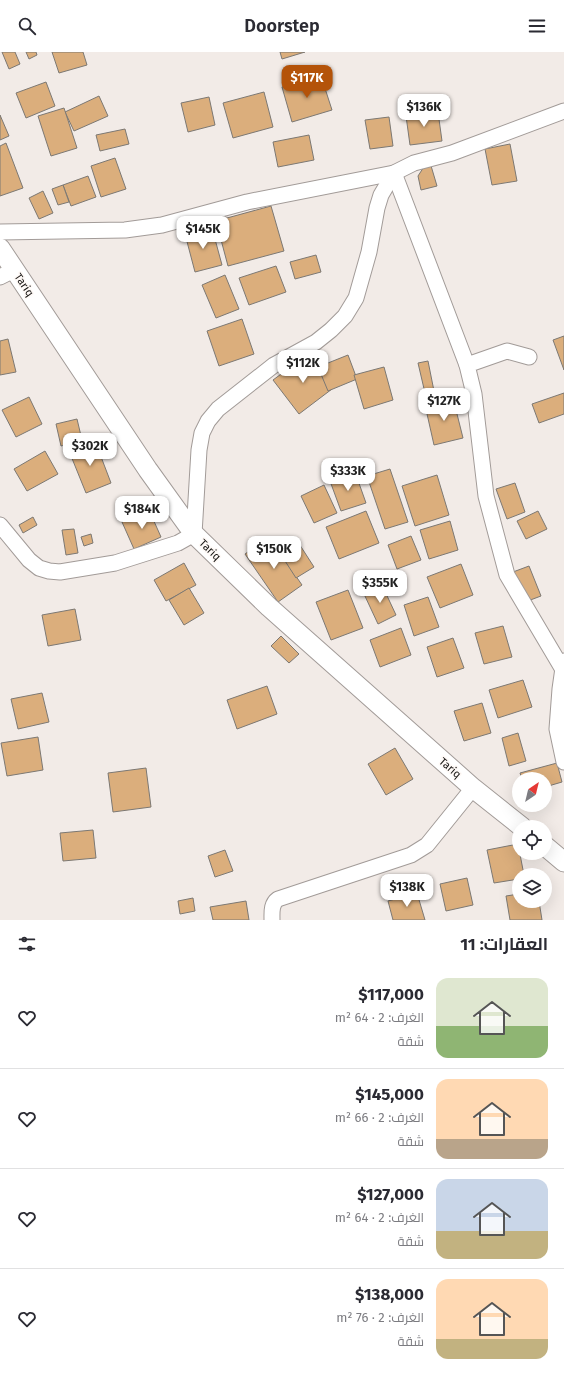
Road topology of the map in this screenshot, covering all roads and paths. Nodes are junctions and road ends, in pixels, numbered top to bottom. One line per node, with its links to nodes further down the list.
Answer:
1 (564, 111): 2 (street)
2 (394, 173): 3 (street); 7 (street); 9 (street)
3 (0, 232)
4 (0, 248): 5 (main road, Tariq)
5 (7, 273): 9 (main road, Tariq)
6 (529, 357): 7 (street)
7 (467, 365): 10 (street)
8 (0, 524): 9 (street)
9 (194, 534): 12 (main road, Tariq)
10 (563, 665): 11 (street)
11 (564, 762)
12 (473, 788): 13 (main road, Tariq); 16 (street)
13 (513, 820)
14 (552, 852): 15 (main road)
15 (564, 862)
16 (272, 920)

